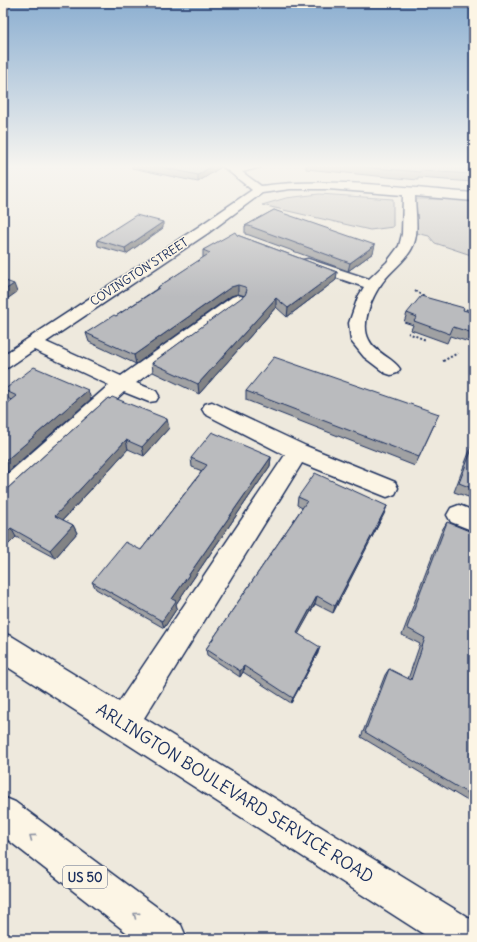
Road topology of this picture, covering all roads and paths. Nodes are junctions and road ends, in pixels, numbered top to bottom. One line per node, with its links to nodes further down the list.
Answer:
1 (232, 209): 12 (street, COVINGTON STREET)
2 (409, 209): 4 (street)
3 (295, 259): 4 (street)
4 (373, 286): 16 (street)
5 (415, 291): 6 (path)
6 (426, 298)
7 (238, 300): 17 (street)
8 (459, 307): 9 (path)
9 (473, 312)
10 (408, 333): 11 (path)
11 (426, 340)
12 (33, 343): 15 (street, COVINGTON STREET); 17 (street)
13 (458, 353): 14 (path)
14 (443, 361)
15 (3, 363)
16 (391, 369)
17 (122, 384): 18 (street); 22 (street)
18 (149, 396)
19 (212, 409): 20 (street)
20 (298, 452): 21 (street); 24 (street)
21 (387, 488)
22 (3, 491)
23 (3, 647): 24 (street, ARLINGTON BOULEVARD SERVICE ROAD)
24 (123, 723): 27 (street, ARLINGTON BOULEVARD SERVICE ROAD)
25 (3, 814): 26 (street, US 50, one-way to 25)
26 (167, 939)
27 (467, 939)

